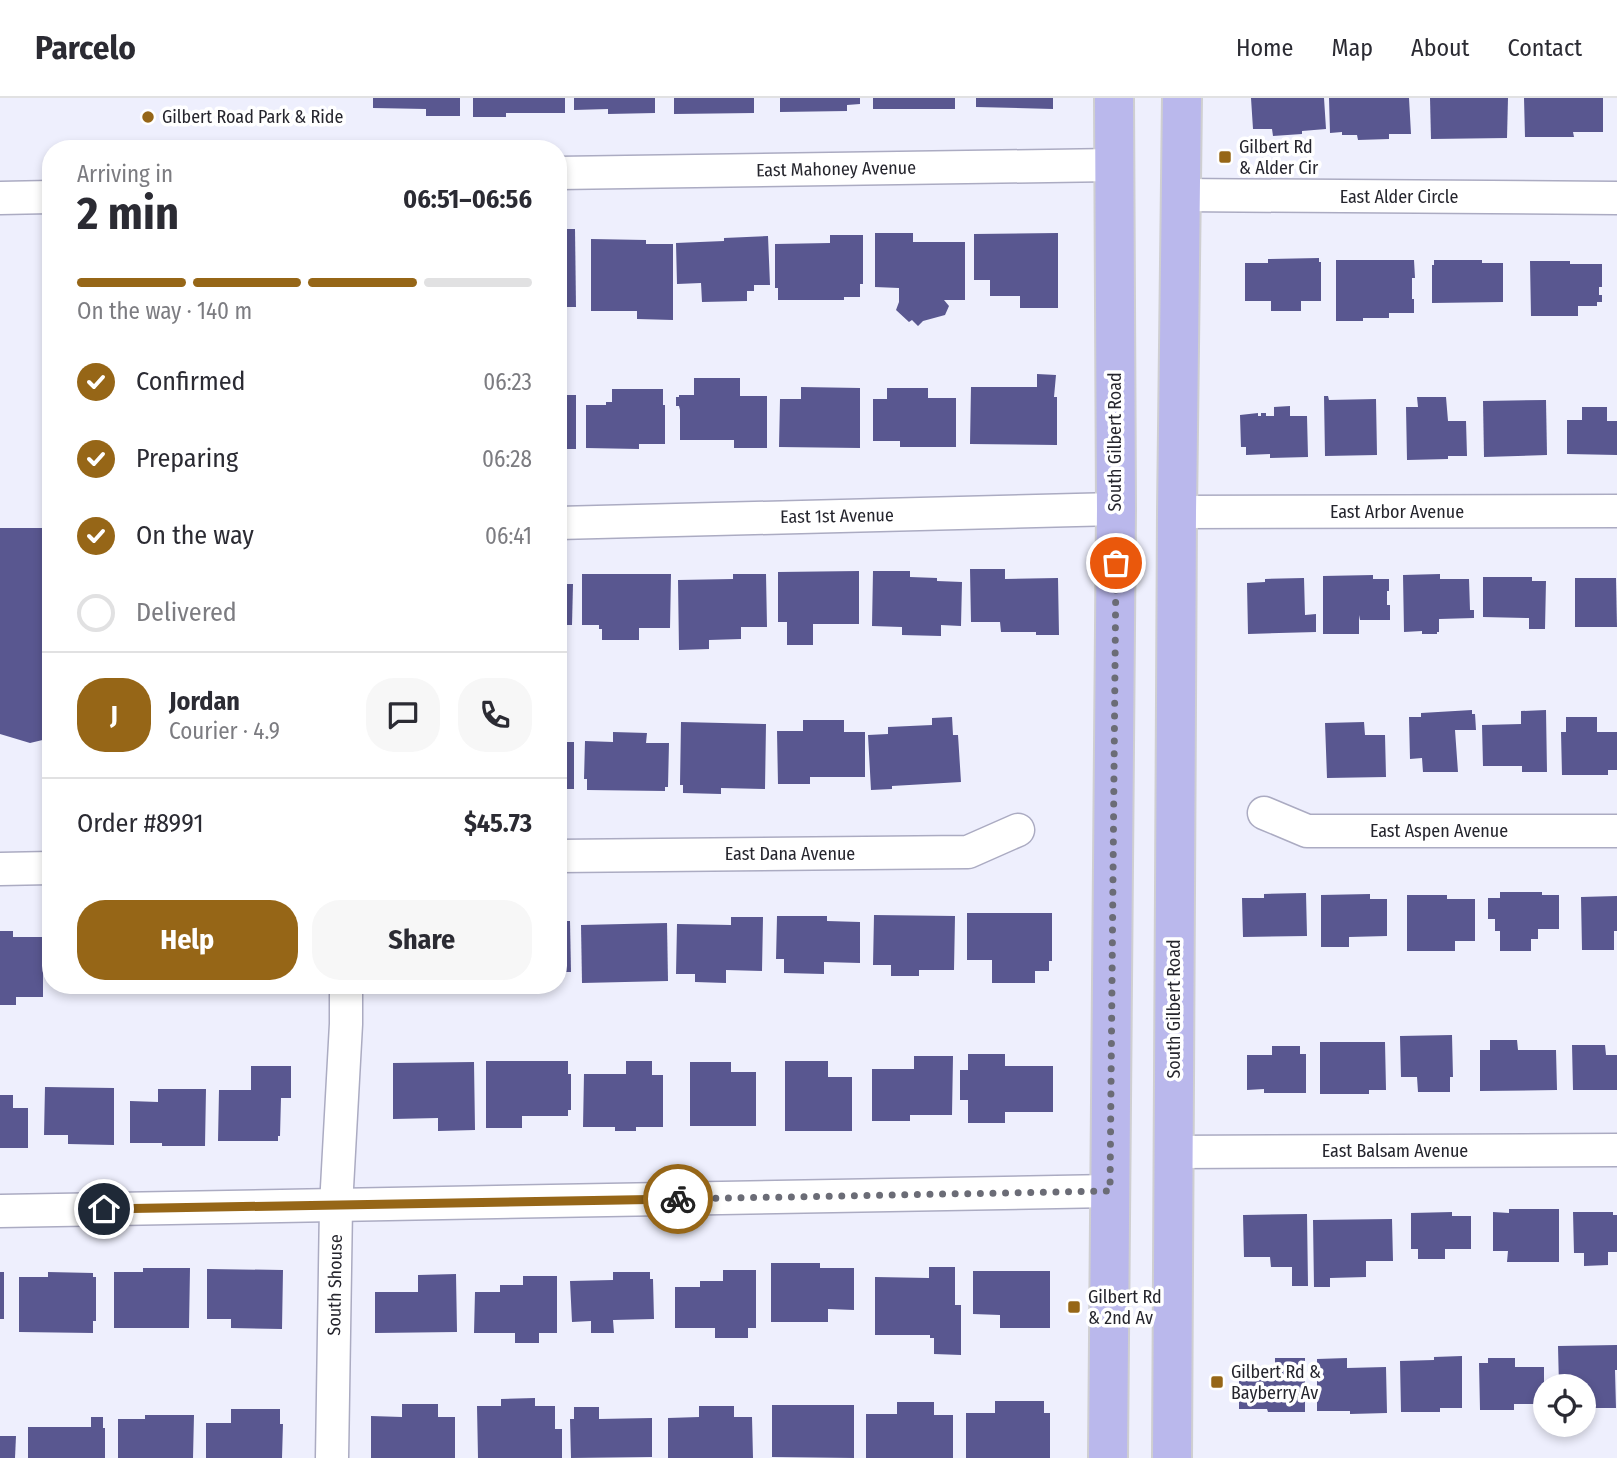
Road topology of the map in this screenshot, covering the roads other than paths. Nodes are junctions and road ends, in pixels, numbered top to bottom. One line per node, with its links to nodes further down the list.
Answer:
1 (1114, 98): 3 (main road, South Gilbert Road)
2 (1182, 98): 5 (main road, South Gilbert Road)
3 (1113, 165): 4 (street, East Mahoney Avenue); 9 (main road, South Gilbert Road)
4 (567, 173)
5 (1181, 195): 8 (street, East Alder Circle); 11 (main road, South Gilbert Road)
6 (42, 197): 7 (street)
7 (0, 198)
8 (1617, 198)
9 (1116, 509): 12 (street, East 1st Avenue); 22 (main road, South Gilbert Road)
10 (1617, 511): 11 (street, East Arbor Avenue)
11 (1177, 512): 21 (main road, South Gilbert Road)
12 (567, 523)
13 (1265, 813): 15 (street, East Aspen Avenue)
14 (1018, 830): 16 (street, East Dana Avenue)
15 (1617, 831)
16 (567, 856)
17 (42, 868): 18 (street)
18 (0, 869)
19 (346, 994): 23 (street, South Shouse)
20 (1617, 1150): 21 (street, East Balsam Avenue)
21 (1173, 1152): 27 (main road, South Gilbert Road)
22 (1110, 1191): 23 (street); 26 (main road, South Gilbert Road)
23 (337, 1206): 24 (street); 25 (street, South Shouse)
24 (0, 1211)
25 (332, 1458)
26 (1108, 1458)
27 (1172, 1458)

